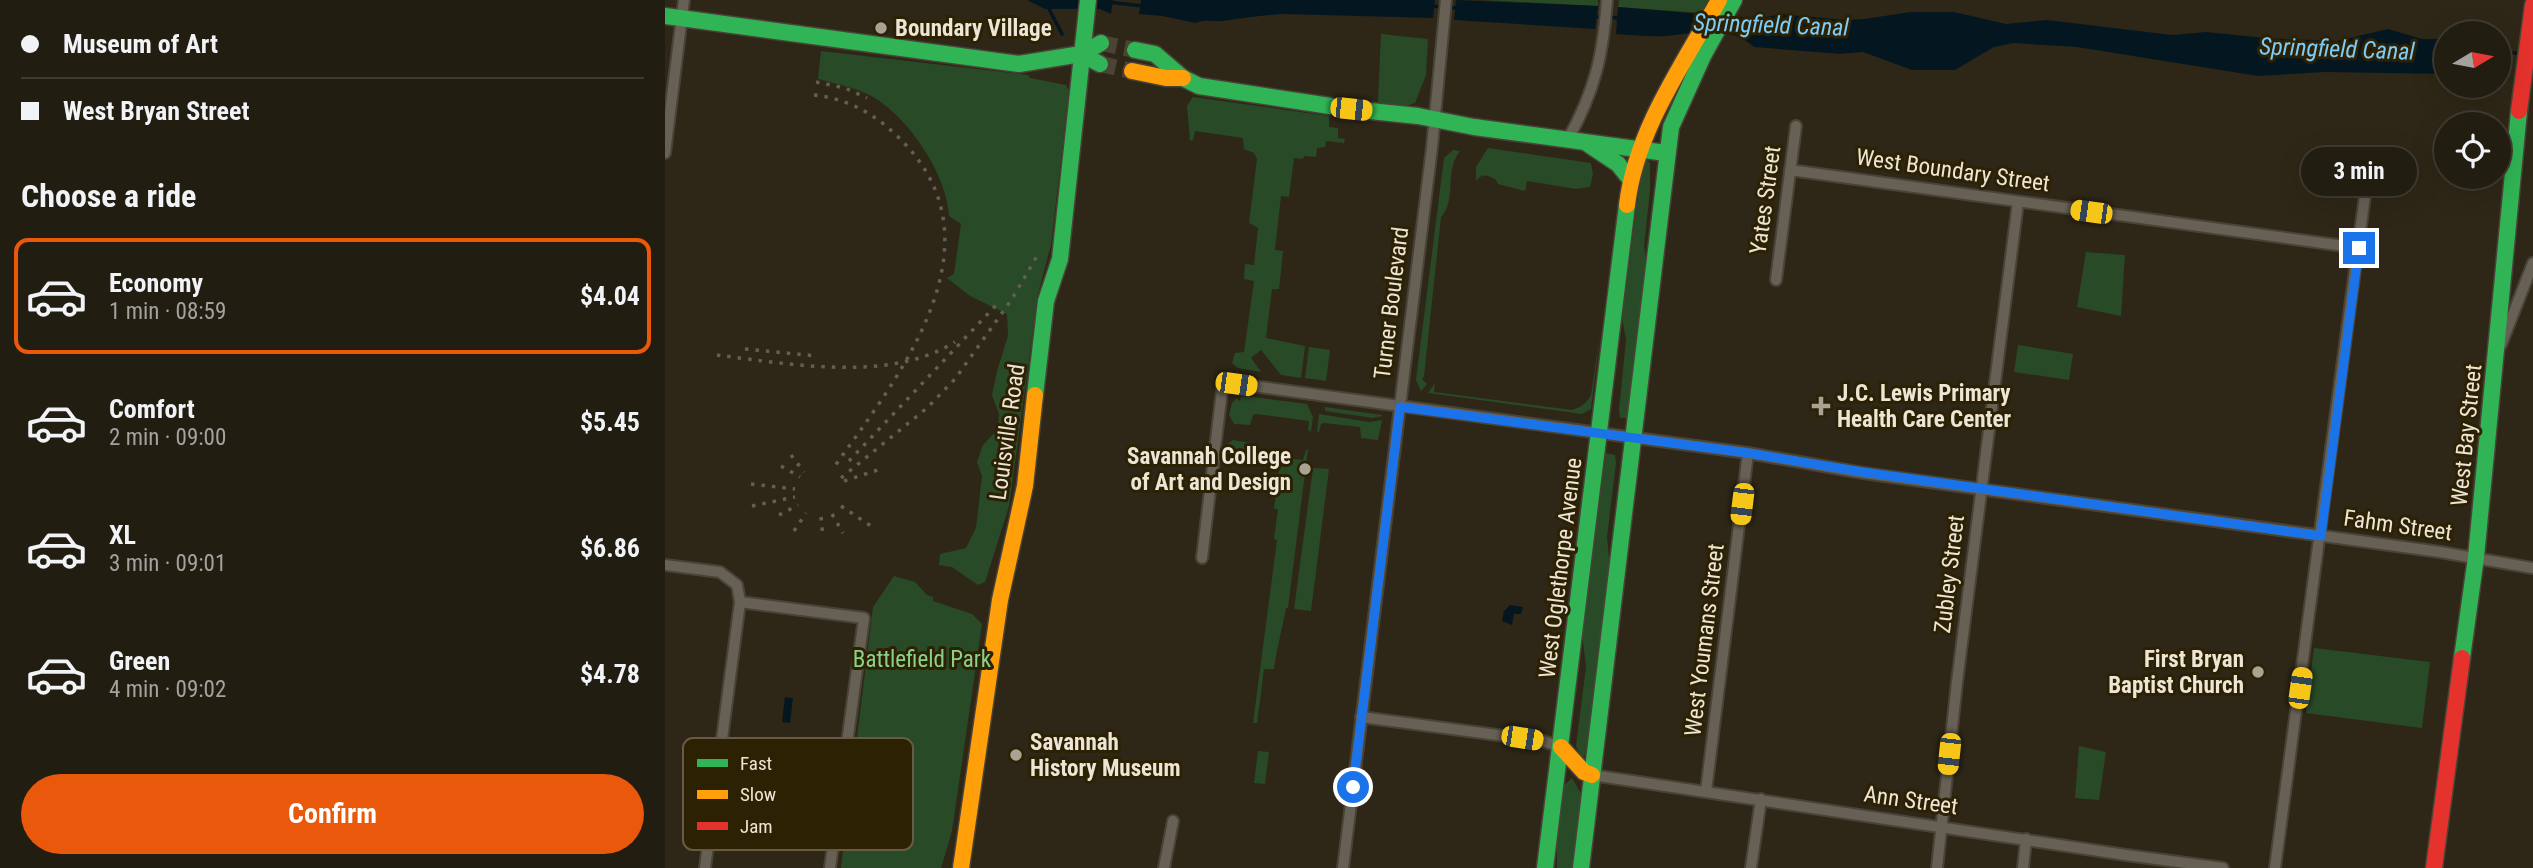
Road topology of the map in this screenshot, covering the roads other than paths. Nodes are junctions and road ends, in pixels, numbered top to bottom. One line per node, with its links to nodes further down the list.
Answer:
1 (684, 0): 9 (street)
2 (1446, 0): 19 (street, Turner Boulevard)
3 (1719, 0): 13 (main road)
4 (1734, 0): 13 (main road)
5 (1607, 3): 21 (street)
6 (1087, 5): 12 (main road, Louisville Road)
7 (2533, 5): 32 (main road, West Bay Street)
8 (665, 16): 9 (main road)
9 (682, 19): 12 (main road); 23 (street)
10 (1101, 43): 12 (main road)
11 (1135, 50): 16 (main road)
12 (1081, 54): 14 (main road); 58 (main road, Louisville Road)
13 (1696, 56): 22 (main road, West Oglethorpe Avenue); 24 (main road)
14 (1100, 64)
15 (1132, 71): 16 (main road)
16 (1183, 78): 17 (main road)
17 (1330, 106)
18 (1351, 109): 19 (main road)
19 (1434, 119): 21 (main road); 33 (street, Turner Boulevard)
20 (1796, 125): 26 (street, Yates Street)
21 (1575, 140): 22 (main road); 27 (main road)
22 (1640, 149): 24 (main road); 27 (main road, West Oglethorpe Avenue)
23 (665, 153)
24 (1666, 153): 35 (main road)
25 (2370, 158): 29 (street)
26 (1790, 170): 28 (street, West Boundary Street); 31 (street, Yates Street)
27 (1630, 179): 34 (main road, West Oglethorpe Avenue)
28 (2018, 202): 29 (street, West Boundary Street); 37 (street, Zubley Street)
29 (2359, 248): 38 (street)
30 (2532, 269): 32 (street)
31 (1776, 280)
32 (2497, 356): 39 (main road, West Bay Street)
33 (1400, 407): 34 (street, Fahm Street); 40 (street, Fahm Street); 44 (street, Turner Boulevard)
34 (1599, 434): 35 (street, Fahm Street); 47 (main road, West Oglethorpe Avenue)
35 (1634, 439): 36 (street, Fahm Street); 48 (main road)
36 (1748, 453): 37 (street, Fahm Street); 49 (street, West Youmans Street)
37 (1981, 488): 38 (street, Fahm Street); 52 (street, Zubley Street)
38 (2321, 536): 39 (street, Fahm Street); 67 (street)
39 (2476, 557): 42 (street, Fahm Street); 68 (main road, West Bay Street)
40 (1202, 558)
41 (665, 565): 43 (street)
42 (2533, 568)
43 (740, 603): 45 (street); 46 (street)
44 (1361, 717): 47 (street); 60 (street, Turner Boulevard)
45 (722, 738)
46 (847, 738)
47 (1561, 747): 48 (main road); 61 (main road, West Oglethorpe Avenue)
48 (1592, 775): 49 (street, Ann Street); 62 (main road)
49 (1706, 791): 50 (street, Ann Street)
50 (1761, 799): 52 (street, Ann Street); 63 (street)
51 (1173, 821): 59 (street)
52 (1942, 826): 53 (street, Ann Street); 64 (street, Zubley Street)
53 (2027, 839): 65 (street); 66 (street, Ann Street)
54 (707, 850): 56 (street)
55 (832, 850): 57 (street)
56 (705, 868)
57 (830, 868)
58 (961, 868)
59 (1164, 868)
60 (1343, 868)
61 (1545, 868)
62 (1581, 868)
63 (1751, 868)
64 (1937, 868)
65 (2023, 868)
66 (2223, 868)
67 (2275, 868)
68 (2434, 868)

